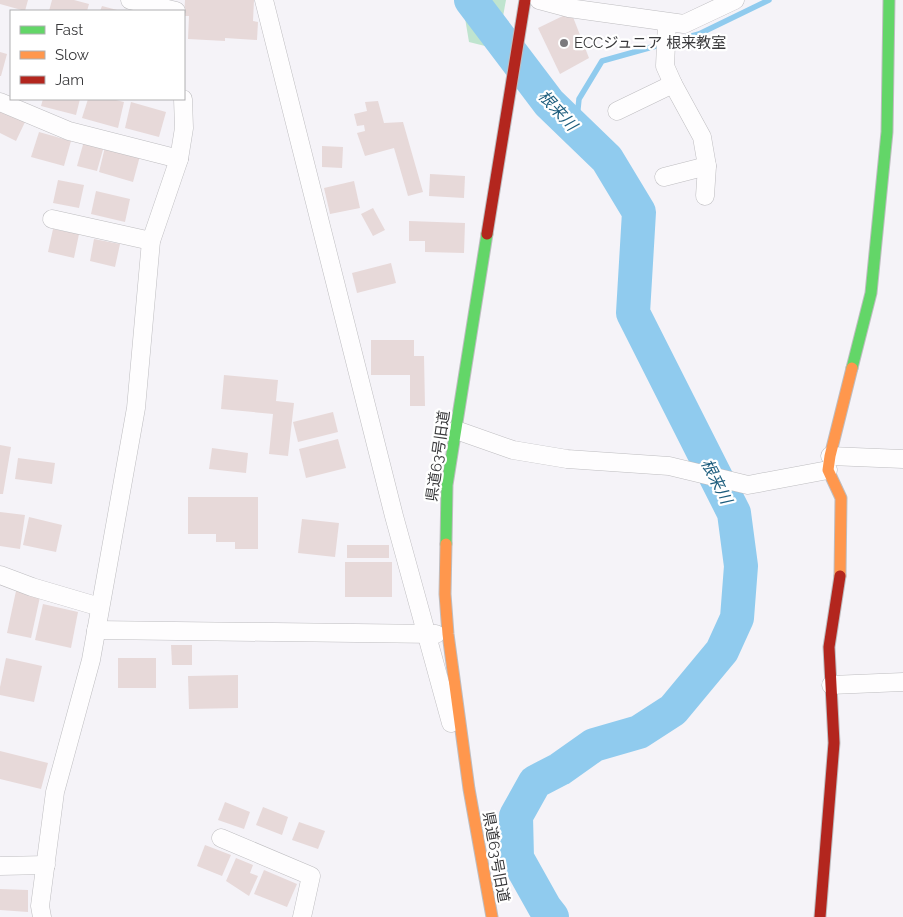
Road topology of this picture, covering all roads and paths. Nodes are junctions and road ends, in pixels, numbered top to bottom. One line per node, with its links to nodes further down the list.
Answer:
1 (130, 0): 7 (street)
2 (264, 0): 25 (street)
3 (525, 0): 19 (street, 県道63号旧道)
4 (539, 0): 8 (street)
5 (735, 0): 8 (street)
6 (889, 0): 21 (street)
7 (172, 10)
8 (667, 26): 9 (street)
9 (673, 84): 12 (street); 14 (street)
10 (183, 100): 13 (street)
11 (0, 102): 13 (street)
12 (617, 111)
13 (179, 159): 18 (street)
14 (706, 166): 15 (street); 16 (street)
15 (664, 177)
16 (705, 196)
17 (52, 219): 18 (street)
18 (151, 241): 23 (street)
19 (456, 430): 21 (street); 26 (street, 県道63号旧道)
20 (903, 459): 21 (street)
21 (829, 463): 28 (street)
22 (0, 575): 23 (street)
23 (100, 607): 24 (street)
24 (96, 630): 25 (street); 31 (street)
25 (426, 634): 26 (street); 29 (street)
26 (448, 634): 29 (street, 県道63号旧道)
27 (903, 682): 28 (street)
28 (831, 685): 36 (street)
29 (469, 788): 35 (street, 県道63号旧道)
30 (221, 838): 34 (street)
31 (46, 865): 32 (street); 33 (street)
32 (0, 866)
33 (42, 917)
34 (302, 917)
35 (492, 917)
36 (820, 917)

